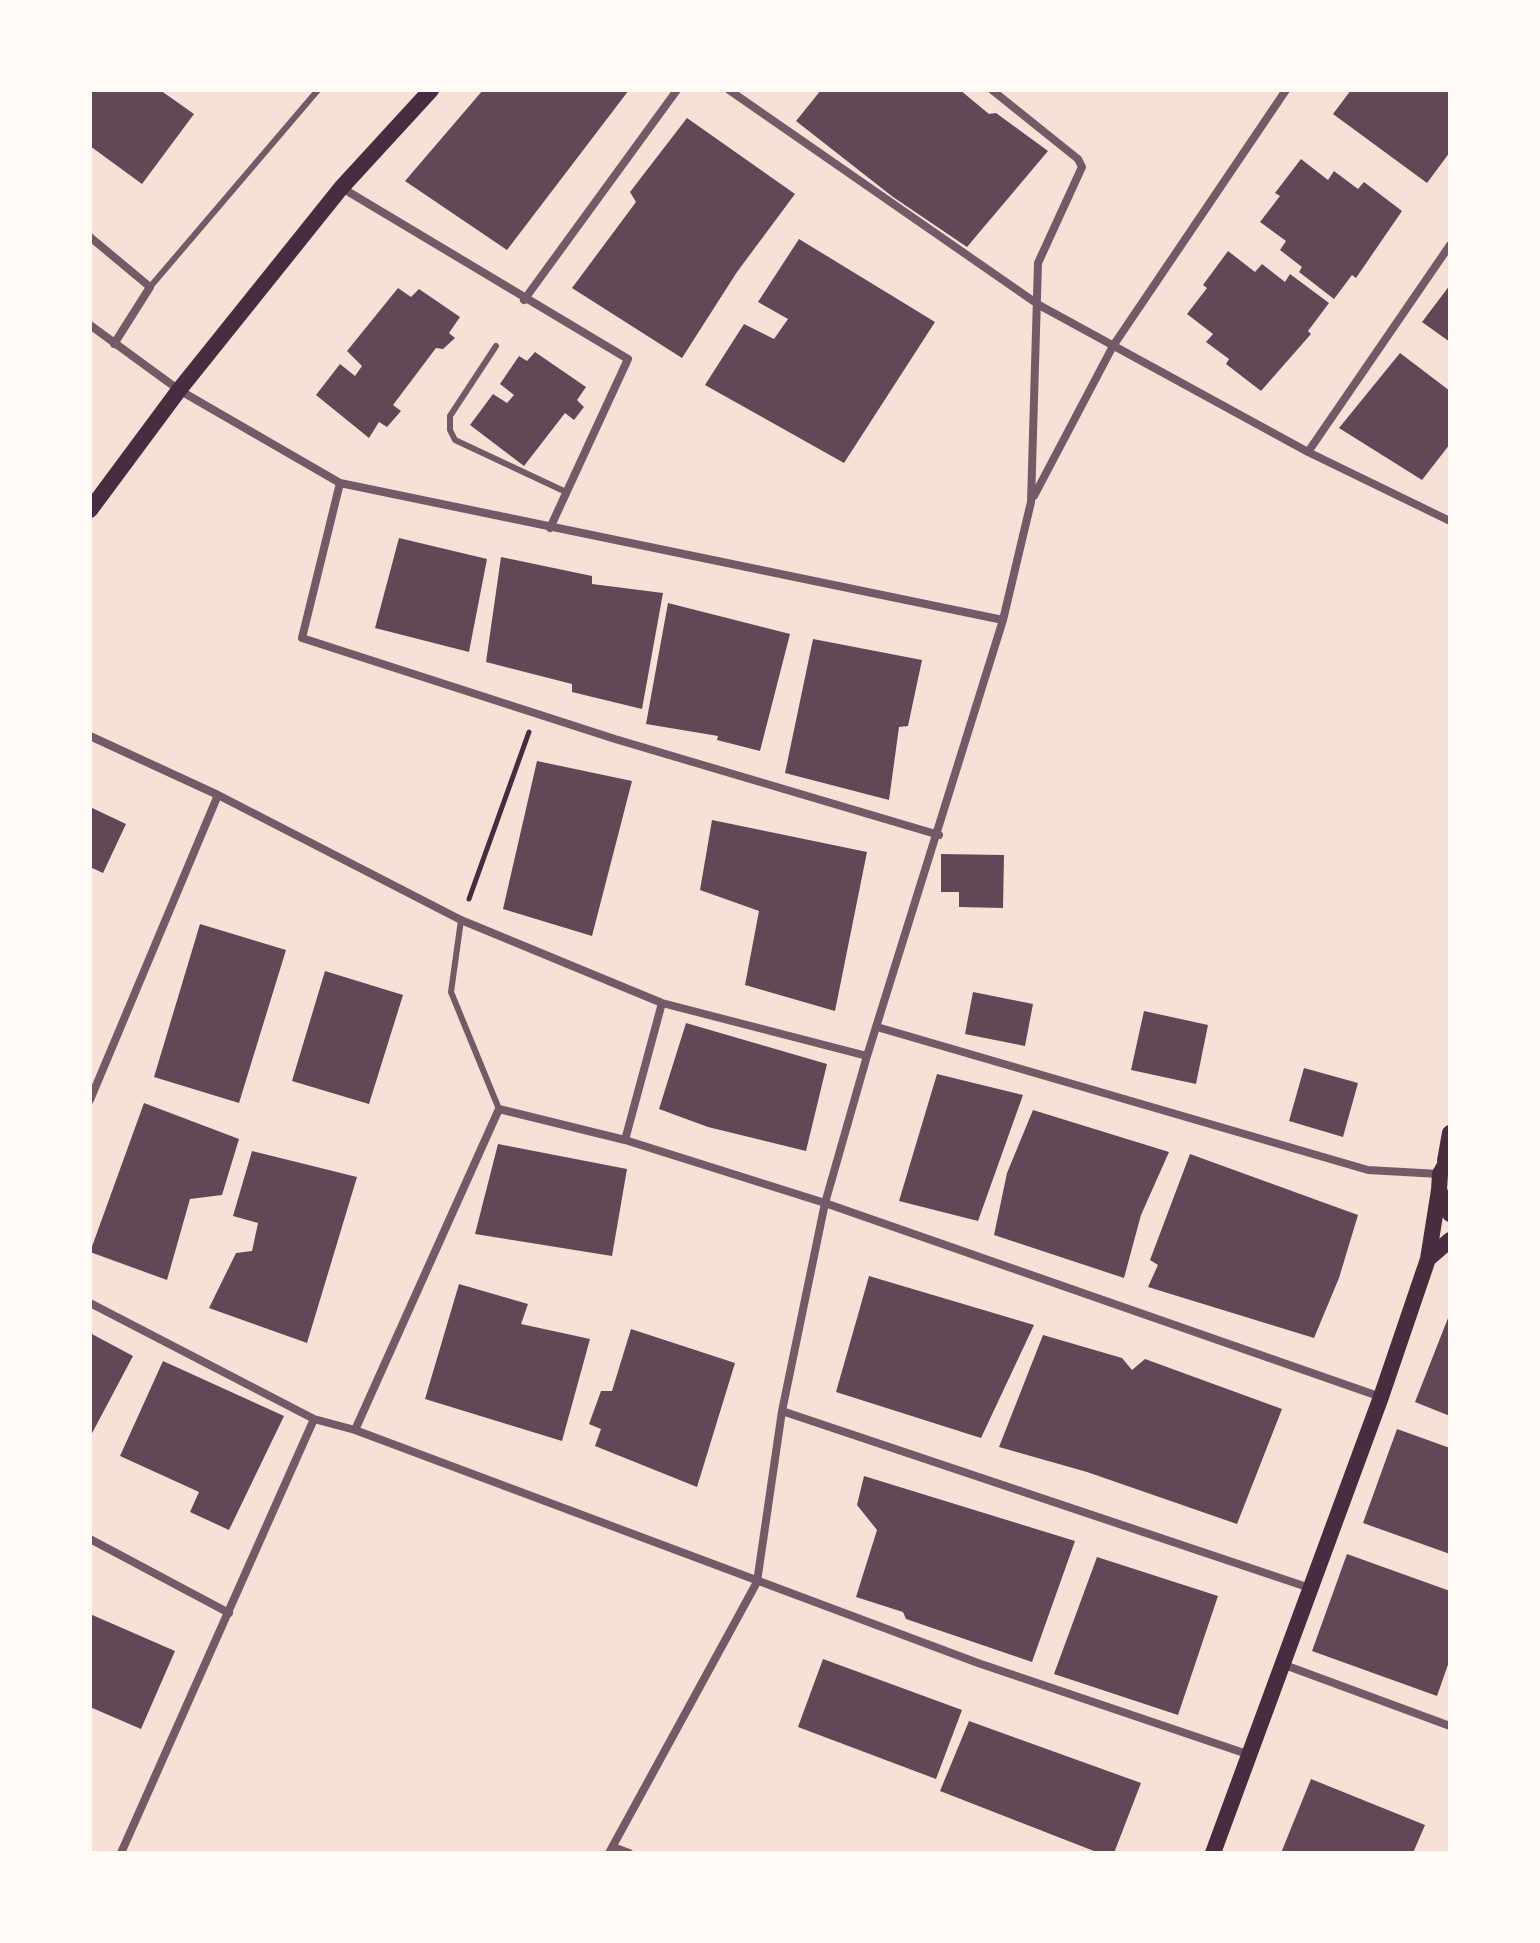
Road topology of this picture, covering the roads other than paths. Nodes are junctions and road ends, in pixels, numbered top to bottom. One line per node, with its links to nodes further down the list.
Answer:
1 (318, 90): 10 (lane)
2 (431, 90): 7 (main road)
3 (677, 90): 11 (street)
4 (729, 90): 12 (street)
5 (992, 90): 12 (street)
6 (1286, 90): 16 (street)
7 (341, 188): 11 (street); 17 (main road)
8 (90, 237): 10 (street)
9 (1450, 245): 18 (street)
10 (150, 287): 14 (street)
11 (524, 300): 20 (street)
12 (1039, 305): 16 (street); 21 (street)
13 (90, 325): 14 (street)
14 (114, 344): 17 (street)
15 (496, 346): 20 (lane)
16 (1113, 346): 18 (street); 21 (street)
17 (179, 390): 19 (street); 22 (main road)
18 (1308, 452): 23 (street)
19 (340, 483): 24 (street); 28 (street)
20 (566, 492): 24 (street)
21 (1031, 502): 25 (street)
22 (90, 510)
23 (1450, 521)
24 (550, 528): 25 (street)
25 (1003, 620): 28 (street)
26 (90, 736): 27 (street)
27 (218, 795): 29 (street); 33 (street)
28 (939, 835): 31 (street)
29 (461, 920): 30 (street); 34 (lane)
30 (662, 1003): 32 (street); 36 (street)
31 (877, 1027): 32 (street); 37 (street)
32 (867, 1056): 38 (street)
33 (90, 1100)
34 (499, 1109): 36 (street); 46 (street)
35 (1450, 1133): 37 (main road)
36 (625, 1140): 38 (street)
37 (1443, 1170): 39 (main road); 41 (main road)
38 (825, 1203): 43 (street); 44 (street)
39 (1450, 1214)
40 (1450, 1240): 41 (main road)
41 (1428, 1259): 43 (main road)
42 (90, 1303): 45 (street)
43 (1381, 1397): 49 (main road)
44 (782, 1411): 48 (street); 49 (street)
45 (314, 1419): 46 (street); 50 (street)
46 (355, 1430): 48 (street)
47 (90, 1539): 50 (street)
48 (757, 1582): 53 (street); 54 (street)
49 (1310, 1588): 51 (main road)
50 (229, 1613): 55 (street)
51 (1281, 1663): 52 (street); 53 (main road)
52 (1450, 1726)
53 (1250, 1755): 57 (main road)
54 (611, 1850): 56 (street)
55 (121, 1853)
56 (629, 1853)
57 (1213, 1853)

